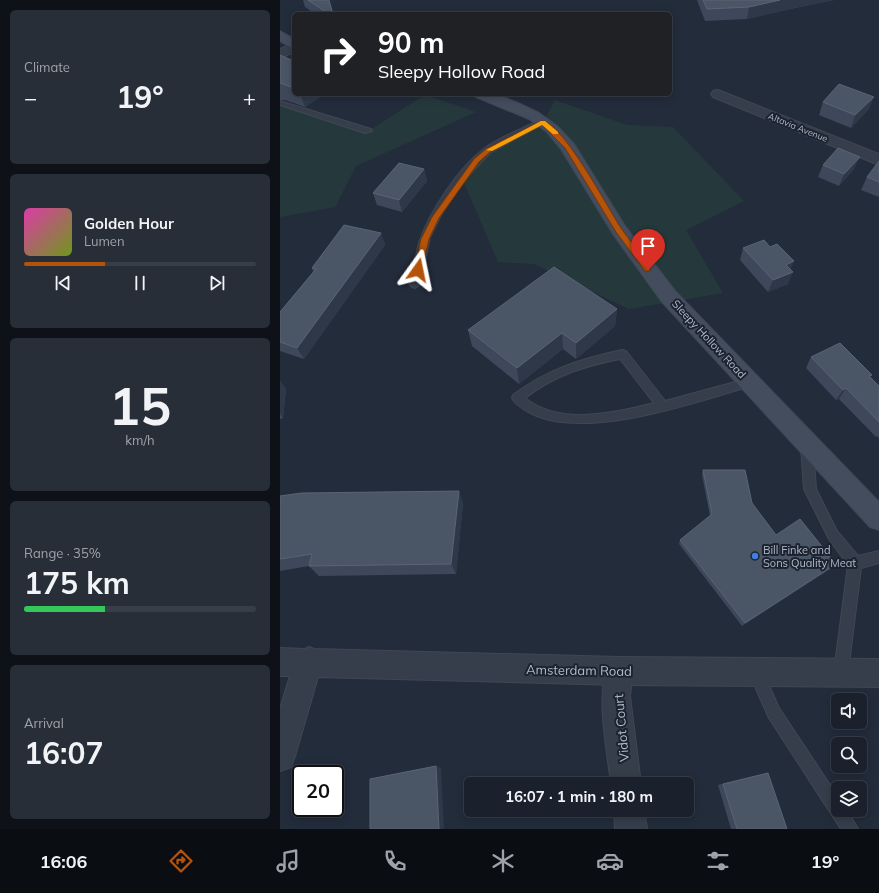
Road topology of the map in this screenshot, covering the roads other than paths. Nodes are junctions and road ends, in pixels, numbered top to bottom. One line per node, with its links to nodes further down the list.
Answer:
1 (280, 35): 2 (main road)
2 (292, 44)
3 (292, 47): 4 (street)
4 (280, 54)
5 (718, 94): 10 (street, Altavia Avenue)
6 (486, 96): 8 (main road, Sleepy Hollow Road)
7 (280, 103): 9 (lane)
8 (543, 122): 11 (lane); 12 (main road, Sleepy Hollow Road)
9 (368, 131)
10 (879, 160)
11 (415, 285)
12 (750, 382): 13 (lane); 14 (main road, Sleepy Hollow Road)
13 (662, 405): 13 (lane)
14 (806, 441): 15 (main road, Sleepy Hollow Road); 17 (lane)
15 (879, 519)
16 (879, 557): 17 (lane)
17 (855, 563): 22 (lane)
18 (309, 661): 19 (street, Amsterdam Road); 20 (street, Amsterdam Road); 24 (street)
19 (280, 662)
20 (619, 671): 21 (street, Amsterdam Road); 25 (street, Vidot Court)
21 (756, 672): 22 (street, Amsterdam Road); 28 (lane)
22 (841, 673): 23 (street, Amsterdam Road)
23 (879, 673)
24 (280, 756)
25 (625, 777)
26 (630, 817): 27 (street)
27 (631, 829)
28 (850, 829)

